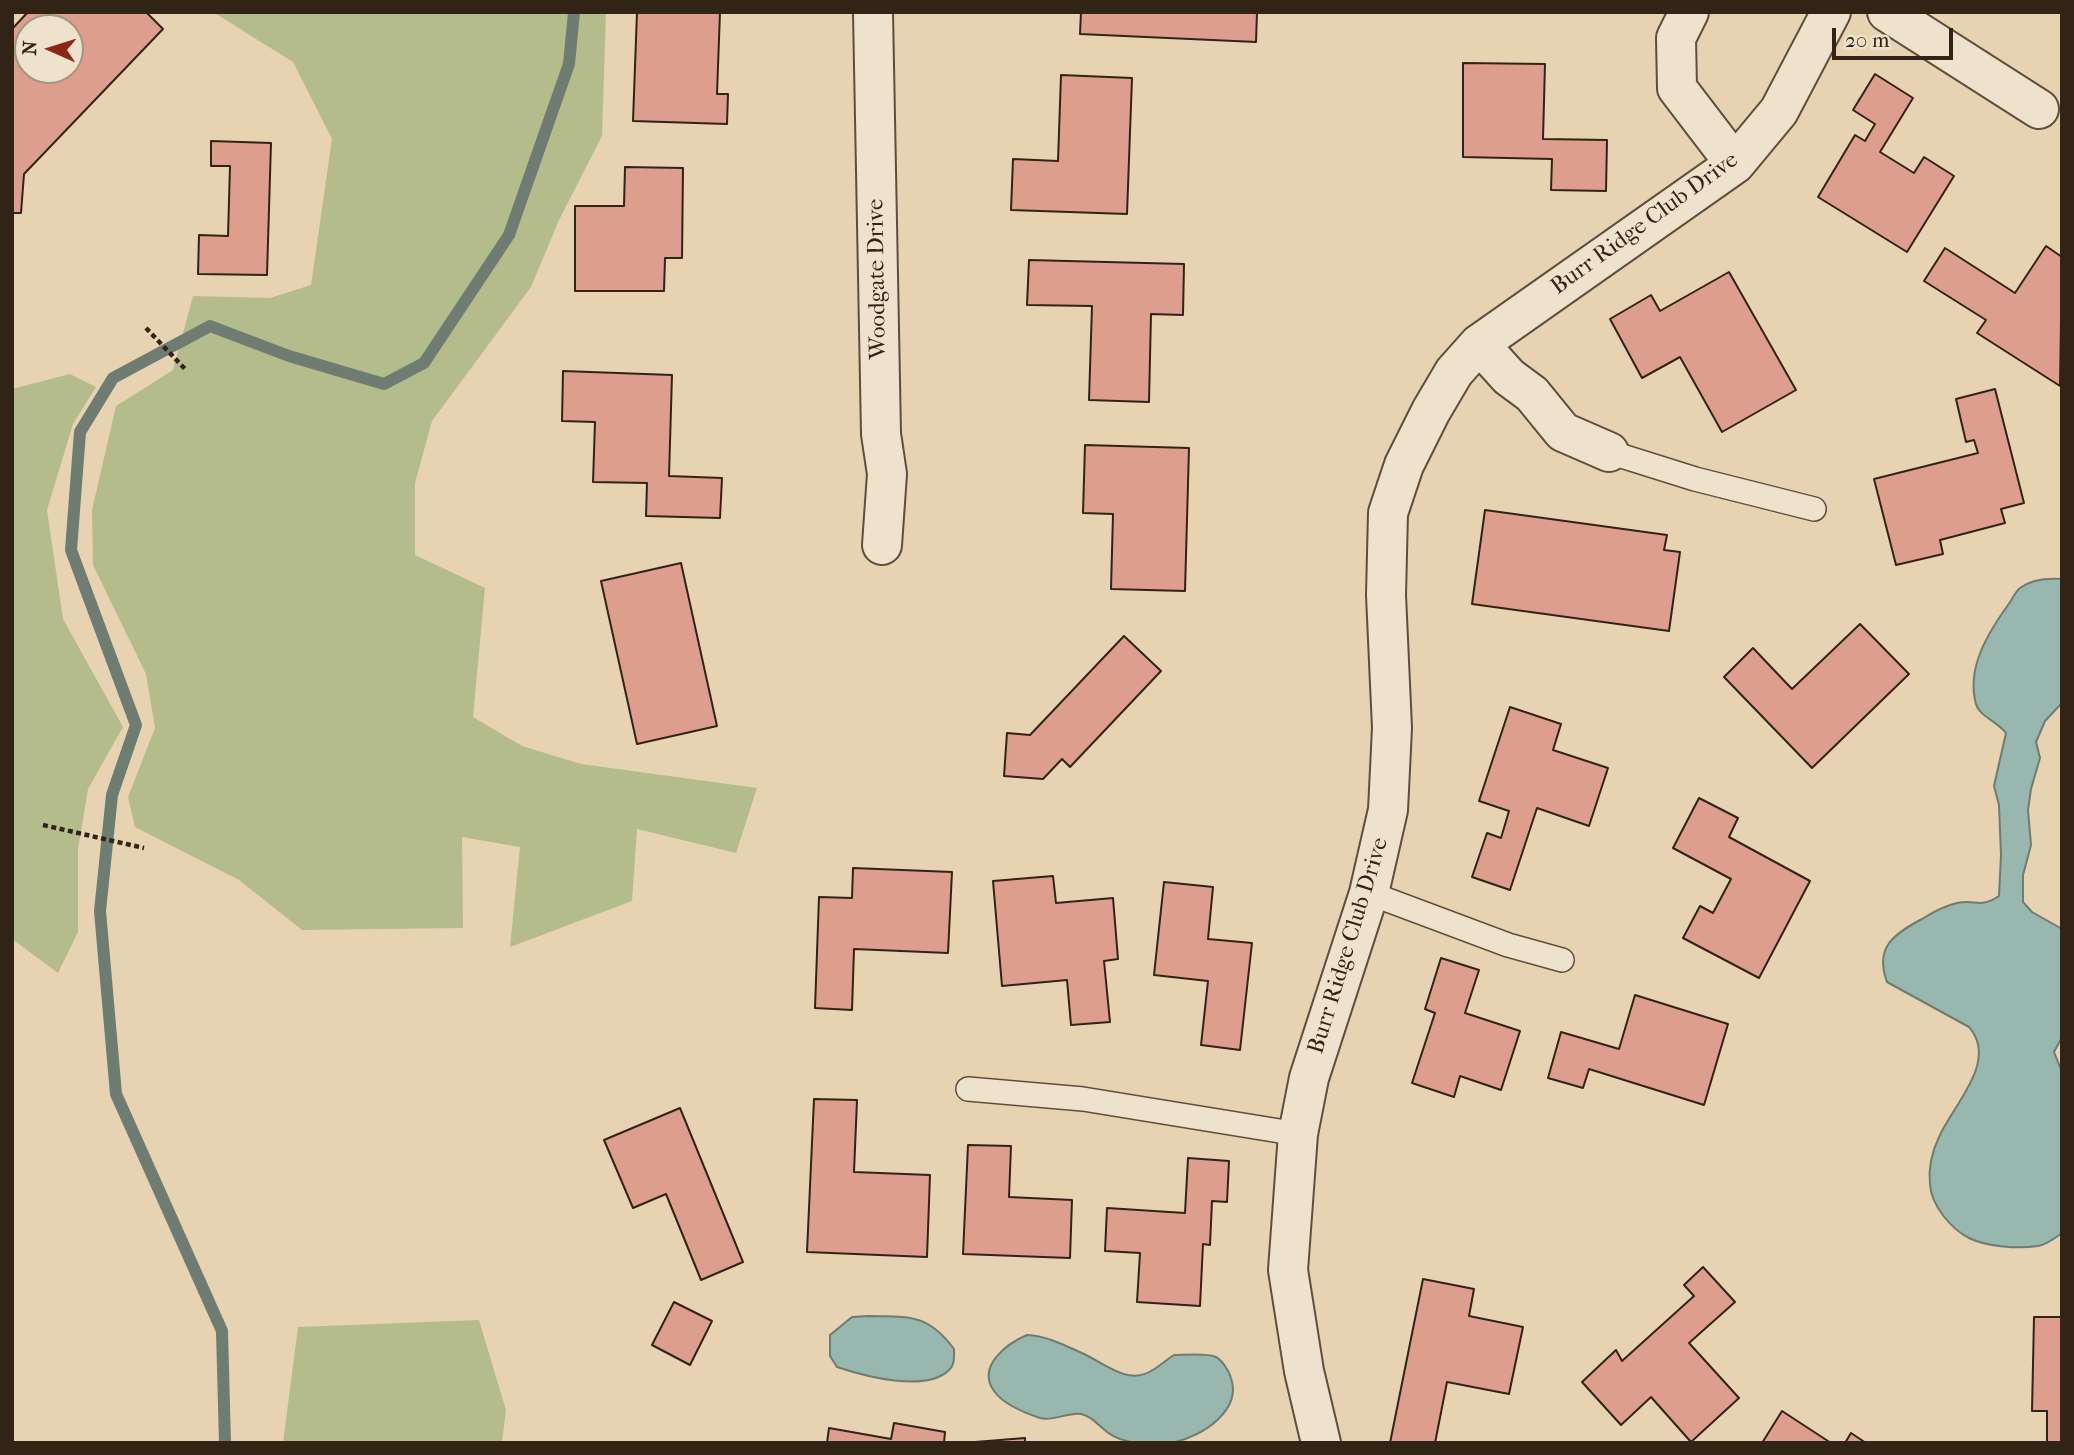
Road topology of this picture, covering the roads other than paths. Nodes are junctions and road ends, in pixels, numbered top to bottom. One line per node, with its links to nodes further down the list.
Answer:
1 (873, 12): 10 (street, Woodgate Drive)
2 (1689, 12): 6 (street)
3 (1831, 12): 6 (street, Burr Ridge Club Drive)
4 (1887, 12): 5 (street)
5 (2039, 109)
6 (1735, 164): 7 (street, Burr Ridge Club Drive)
7 (1479, 344): 8 (street); 11 (street, Burr Ridge Club Drive)
8 (1609, 452): 9 (lane)
9 (1814, 509)
10 (882, 545)
11 (1369, 894): 12 (lane); 14 (street, Burr Ridge Club Drive)
12 (1562, 960)
13 (968, 1089): 14 (lane)
14 (1298, 1134): 15 (street, Burr Ridge Club Drive)
15 (1321, 1443)

